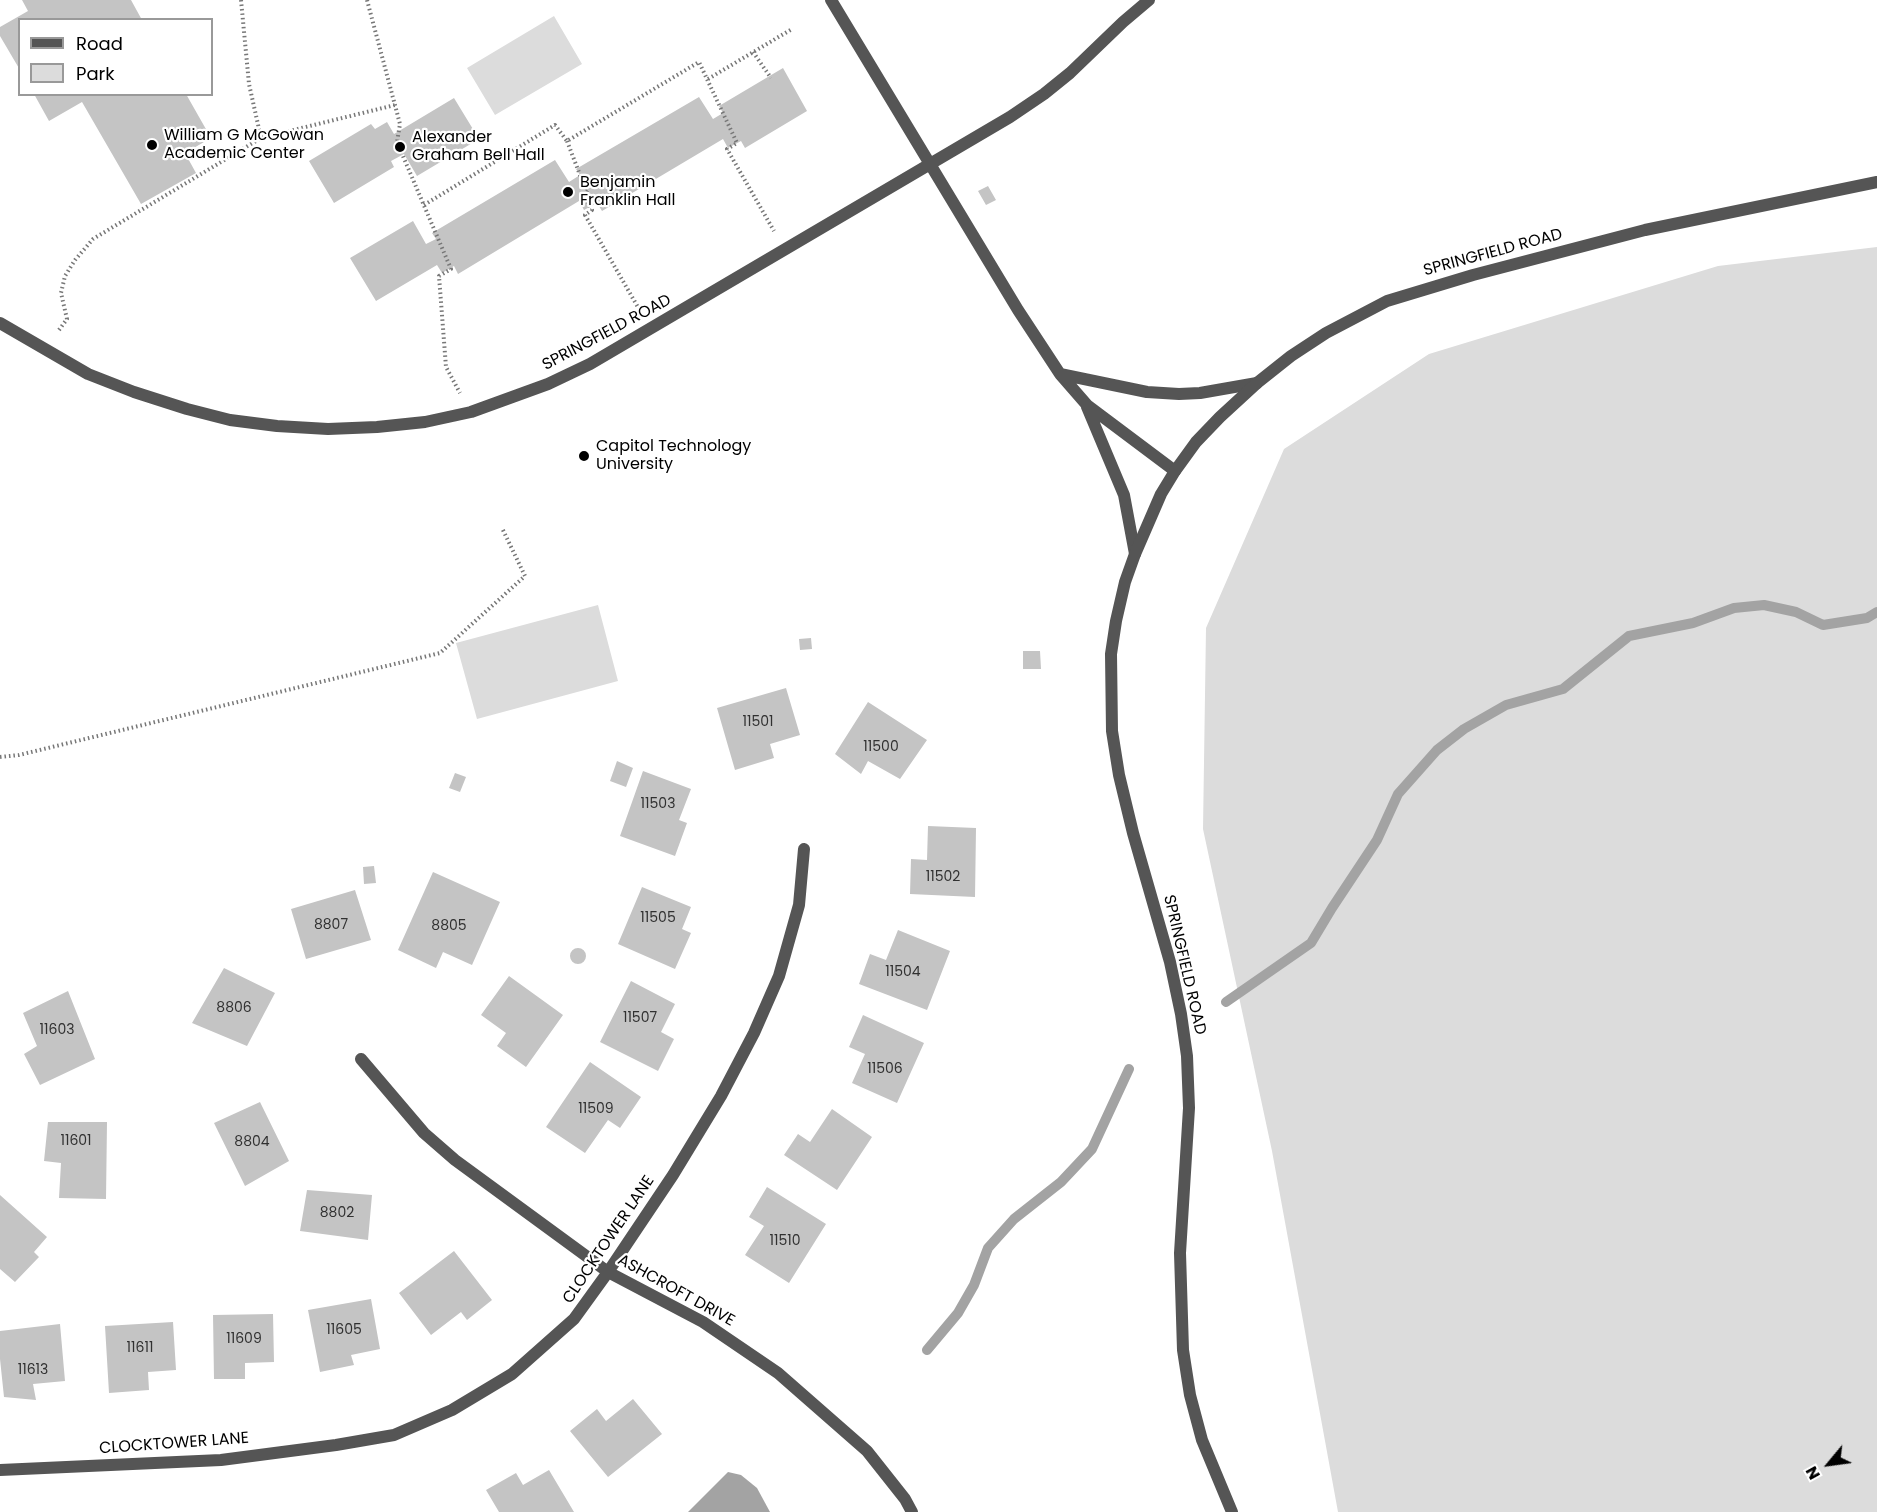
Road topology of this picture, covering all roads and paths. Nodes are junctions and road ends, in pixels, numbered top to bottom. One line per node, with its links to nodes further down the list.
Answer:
1 (241, 0): 10 (path)
2 (367, 0): 9 (path)
3 (831, 0): 12 (street)
4 (1149, 0): 12 (street, SPRINGFIELD ROAD)
5 (792, 29): 6 (path)
6 (753, 52): 7 (path); 8 (path)
7 (771, 78)
8 (708, 79): 11 (path); 15 (path)
9 (395, 105): 10 (path); 14 (path)
10 (261, 138): 18 (path)
11 (567, 141): 14 (path); 17 (path)
12 (930, 164): 15 (street, SPRINGFIELD ROAD); 19 (street)
13 (1877, 182): 20 (street, SPRINGFIELD ROAD)
14 (424, 205): 22 (path)
15 (785, 250): 17 (street, SPRINGFIELD ROAD)
16 (0, 323): 18 (street, SPRINGFIELD ROAD)
17 (651, 329): 22 (street, SPRINGFIELD ROAD)
18 (44, 350): 22 (street, SPRINGFIELD ROAD)
19 (1060, 374): 20 (street); 21 (street)
20 (1257, 383): 23 (street, SPRINGFIELD ROAD)
21 (1087, 405): 23 (street); 25 (street)
22 (471, 412)
23 (1175, 471): 25 (street, SPRINGFIELD ROAD)
24 (502, 528): 26 (path)
25 (1134, 554): 32 (street, SPRINGFIELD ROAD)
26 (0, 757)
27 (804, 849): 29 (street, CLOCKTOWER LANE)
28 (361, 1059): 29 (street, ASHCROFT DRIVE)
29 (609, 1272): 30 (street, CLOCKTOWER LANE); 31 (street, ASHCROFT DRIVE)
30 (0, 1470)
31 (912, 1512)
32 (1232, 1512)

